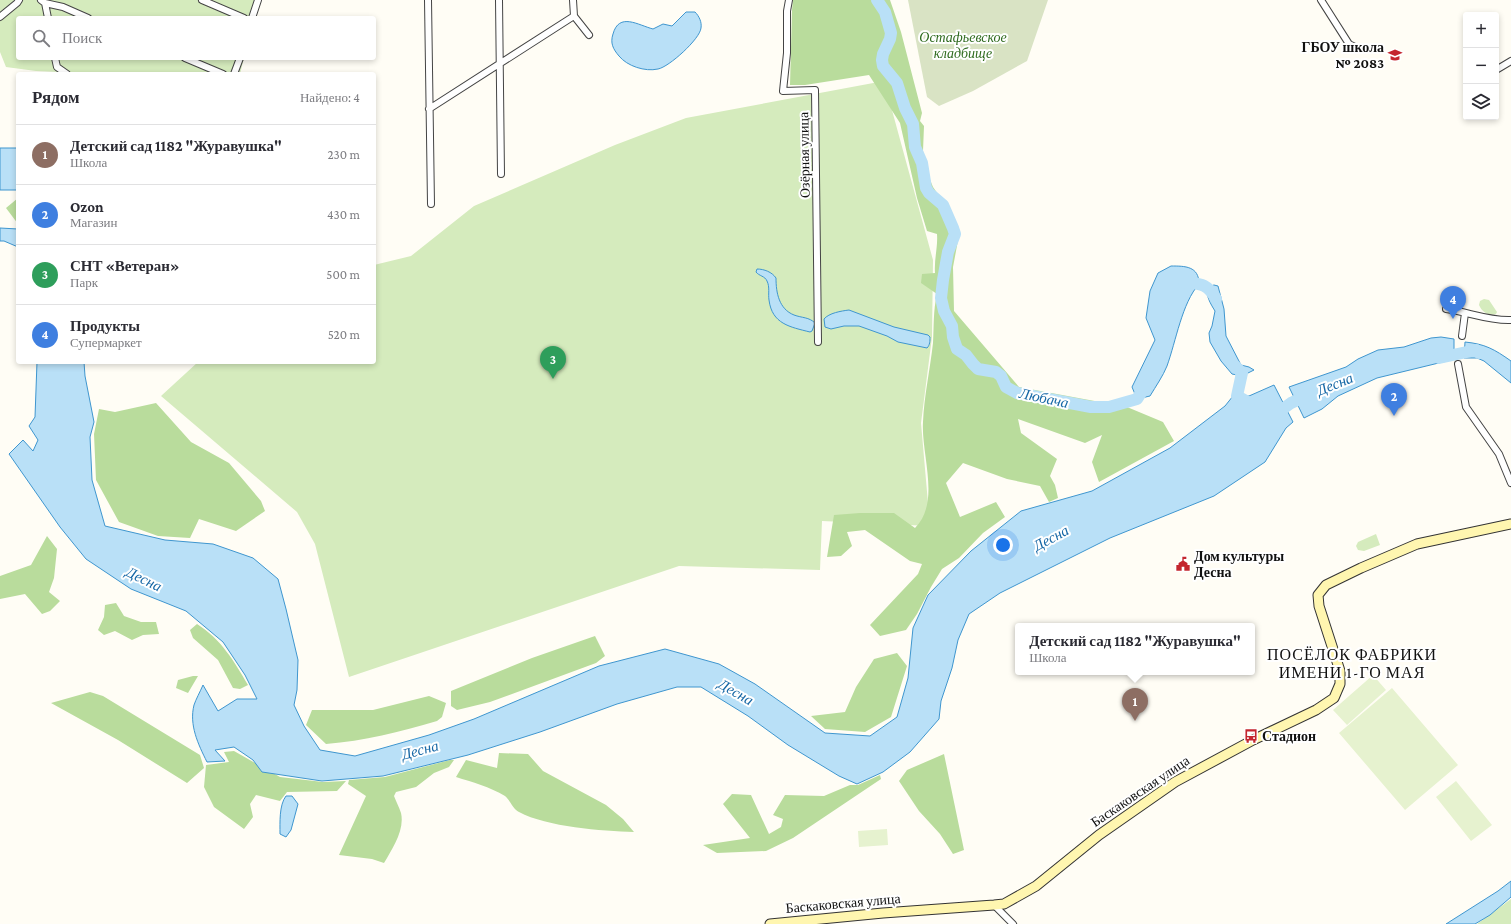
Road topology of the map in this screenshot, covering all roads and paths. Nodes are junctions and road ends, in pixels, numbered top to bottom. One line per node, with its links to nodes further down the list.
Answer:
1 (19, 0): 15 (street)
2 (202, 0): 12 (street)
3 (258, 0): 13 (street)
4 (428, 0): 27 (street)
5 (499, 0): 22 (street)
6 (573, 0): 14 (street)
7 (789, 0): 34 (street, Озёрная улица)
8 (1321, 0): 17 (street)
9 (43, 2): 10 (street); 11 (street)
10 (47, 16)
11 (83, 16)
12 (239, 16)
13 (253, 16)
14 (574, 16): 16 (street); 22 (street)
15 (0, 17)
16 (589, 35)
17 (1357, 48)
18 (55, 60): 24 (street)
19 (190, 60): 25 (street)
20 (239, 60): 26 (street)
21 (1511, 61): 23 (street)
22 (500, 64): 27 (street); 28 (street)
23 (1499, 68)
24 (64, 72)
25 (218, 72)
26 (235, 72)
27 (429, 110): 29 (street)
28 (501, 174)
29 (431, 204)
30 (1446, 309): 31 (street)
31 (1465, 313): 32 (street); 33 (street)
32 (1511, 320)
33 (1462, 336)
34 (818, 342)
35 (1458, 364): 36 (street)
36 (1511, 483)
37 (1511, 524): 38 (street, Баскаковская улица)
38 (994, 905): 39 (street, Баскаковская улица); 41 (street)
39 (791, 923): 40 (street, Баскаковская улица)
40 (770, 924)
41 (1012, 924)

